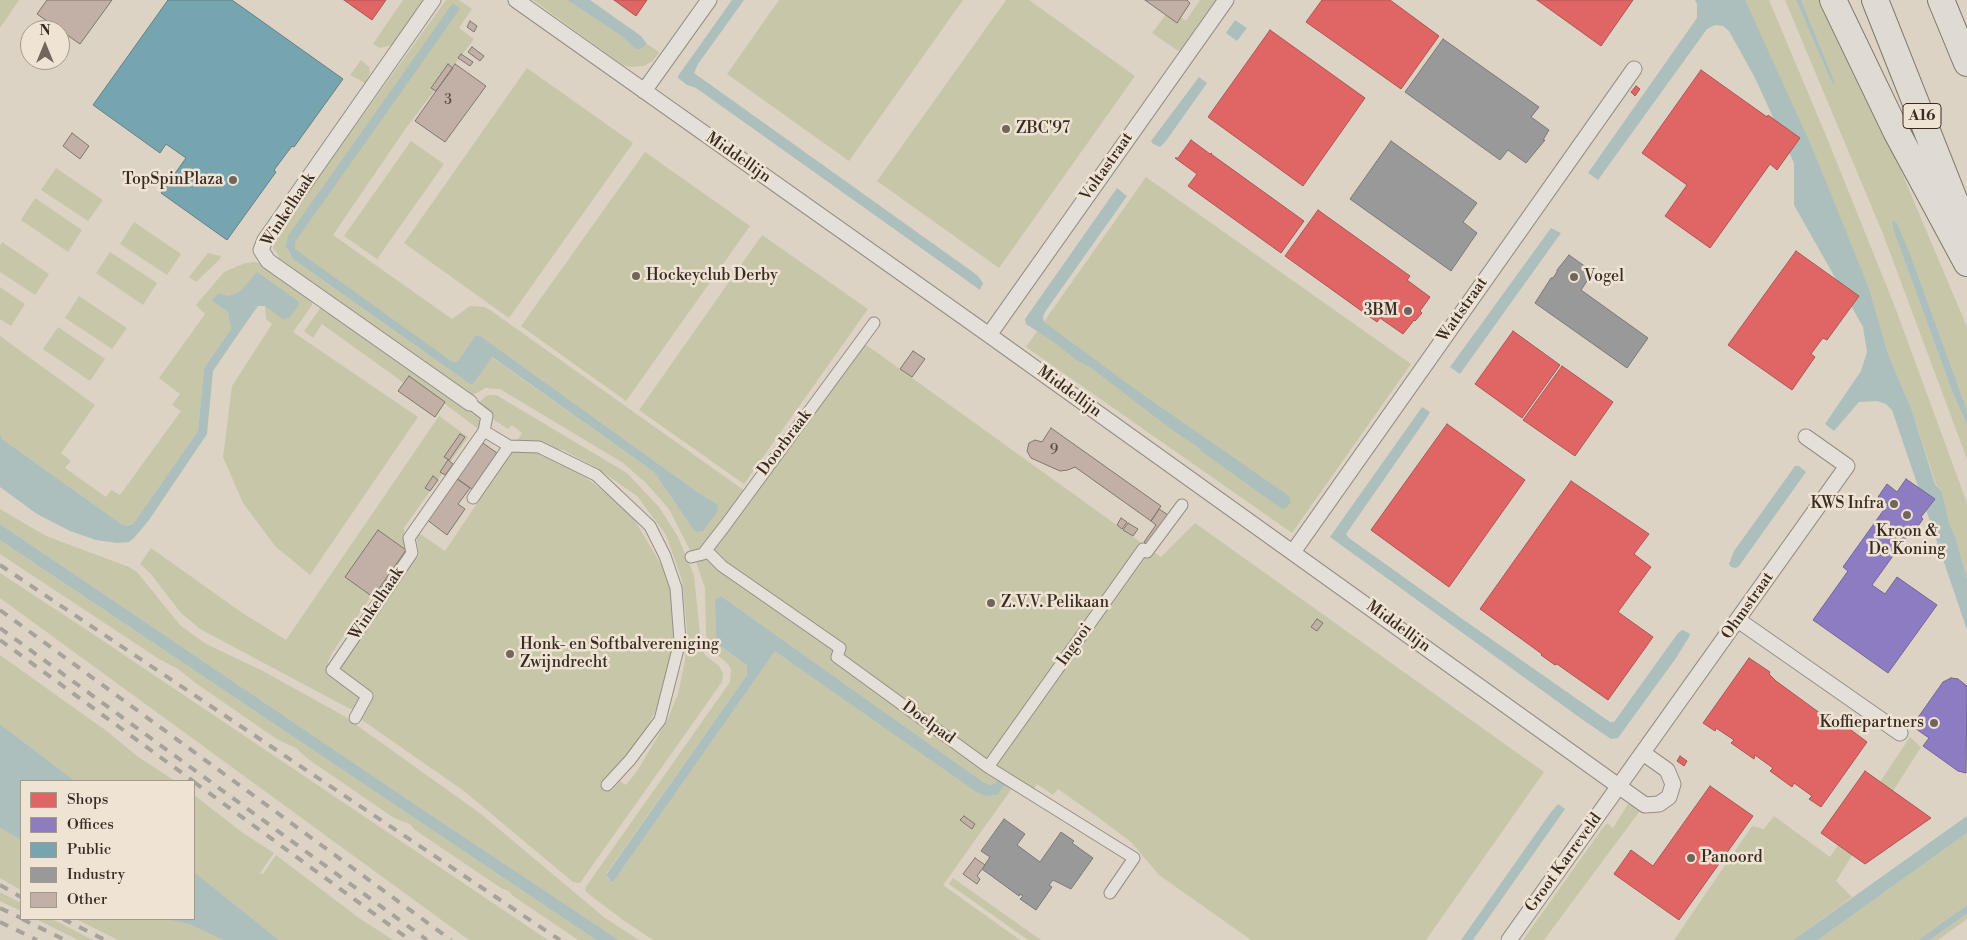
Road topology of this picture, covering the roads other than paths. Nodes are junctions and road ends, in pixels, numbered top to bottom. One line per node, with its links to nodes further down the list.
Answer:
1 (433, 0): 15 (street, Winkelhaak)
2 (516, 0): 10 (street, Middellijn)
3 (708, 0): 10 (street)
4 (1226, 0): 14 (street, Voltastraat)
5 (1833, 0): 12 (highway, A16)
6 (1875, 0): 11 (highway, A16)
7 (1941, 0): 8 (highway)
8 (1967, 63)
9 (1634, 69): 22 (street, Wattstraat)
10 (644, 91): 14 (street, Middellijn)
11 (1967, 232)
12 (1967, 263)
13 (874, 323): 21 (street, Doorbraak)
14 (989, 335): 22 (street, Middellijn)
15 (470, 403): 16 (street, Winkelhaak)
16 (484, 431): 18 (street); 25 (street, Winkelhaak)
17 (1806, 438): 24 (street, Ohmstraat)
18 (510, 446): 19 (street); 29 (street)
19 (473, 498)
20 (1182, 505): 28 (street, Ingooi)
21 (706, 550): 23 (street, Doorbraak); 28 (street, Doelpad)
22 (1293, 552): 30 (street, Middellijn)
23 (691, 557)
24 (1738, 620): 26 (street); 27 (street, Ohmstraat)
25 (355, 718)
26 (1900, 733)
27 (1643, 753): 30 (street, Ohmstraat); 30 (street)
28 (988, 768): 31 (street, Doelpad)
29 (607, 785)
30 (1620, 787): 32 (street, Groot Karreveld)
31 (1110, 892)
32 (1509, 940)

